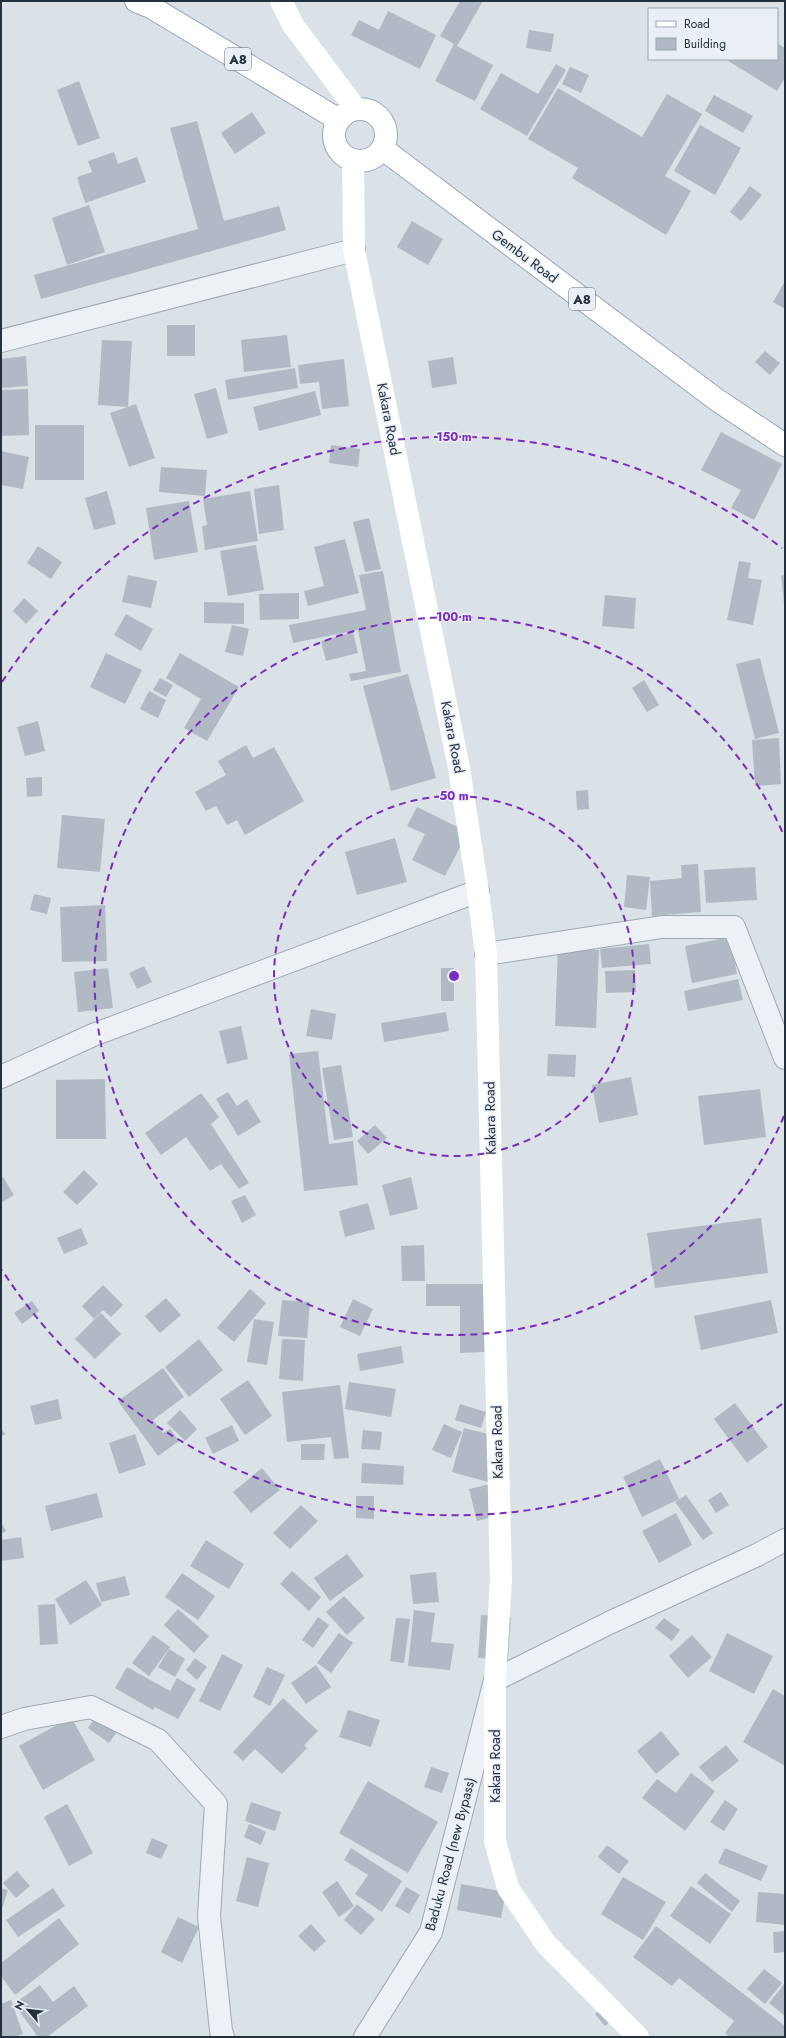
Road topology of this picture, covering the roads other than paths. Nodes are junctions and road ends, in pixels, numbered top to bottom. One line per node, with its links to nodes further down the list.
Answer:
1 (281, 1): 3 (street)
2 (146, 3): 3 (street, A8)
3 (347, 114): 4 (street, A8); 5 (street)
4 (383, 149): 5 (street); 8 (street, Gembu Road / A8)
5 (353, 161): 6 (street, Kakara Road)
6 (354, 250): 7 (street); 9 (street, Kakara Road)
7 (1, 341)
8 (785, 445)
9 (478, 891): 10 (street, Kakara Road); 12 (street)
10 (486, 954): 11 (street); 14 (street, Kakara Road)
11 (784, 1051)
12 (1, 1077)
13 (785, 1540): 14 (street)
14 (495, 1680): 17 (street, Baduku Road (new Bypass)); 18 (street, Kakara Road)
15 (1, 1727): 16 (street)
16 (224, 2037)
17 (365, 2037)
18 (638, 2037)

